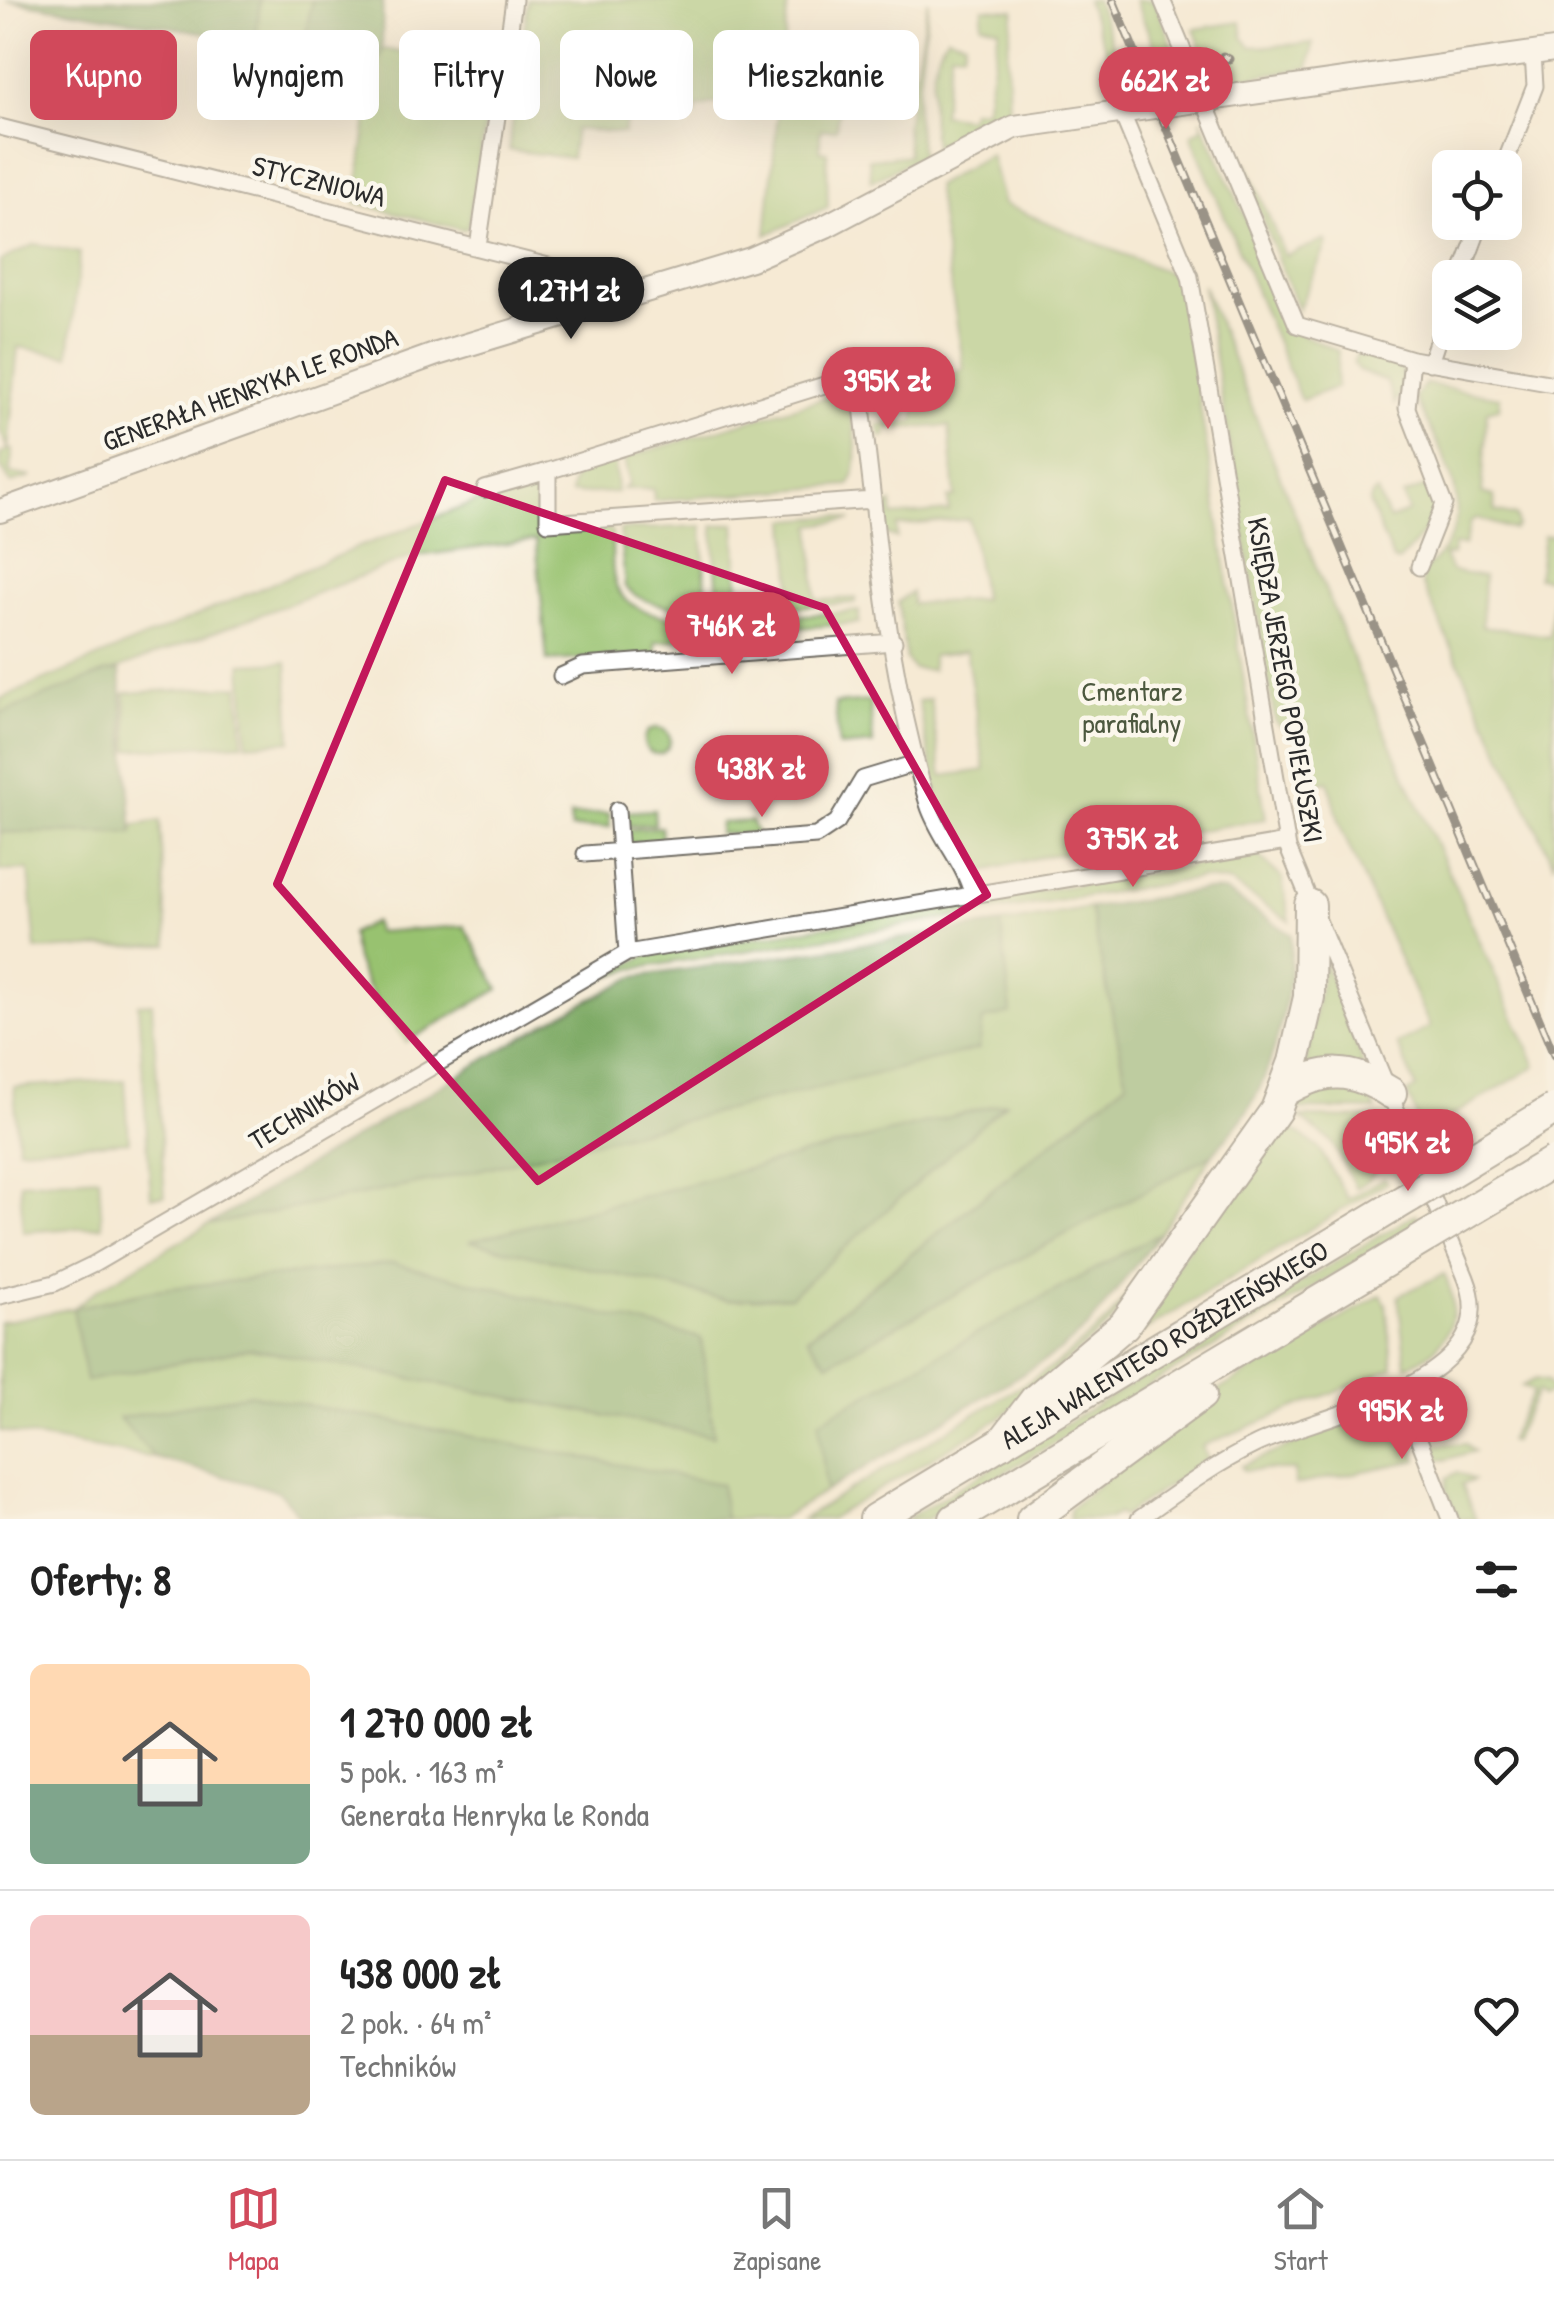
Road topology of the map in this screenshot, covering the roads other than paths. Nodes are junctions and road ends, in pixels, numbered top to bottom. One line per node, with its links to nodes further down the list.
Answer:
1 (514, 0): 8 (street)
2 (1162, 0): 4 (street)
3 (1544, 52): 4 (street, GENERAŁA HENRYKA LE RONDA); 7 (street)
4 (1203, 100): 5 (street, GENERAŁA HENRYKA LE RONDA); 11 (street)
5 (1121, 112): 9 (street, GENERAŁA HENRYKA LE RONDA); 25 (street, KSIĘDZA JERZEGO POPIEŁUSZKI)
6 (0, 128): 8 (street, STYCZNIOWA)
7 (1510, 150)
8 (478, 248): 9 (street, STYCZNIOWA)
9 (612, 303): 19 (street, GENERAŁA HENRYKA LE RONDA)
10 (1434, 350): 13 (street)
11 (1412, 359): 13 (street); 20 (street)
12 (878, 361): 14 (street)
13 (1430, 363): 15 (street)
14 (850, 377): 16 (street); 18 (street)
15 (1554, 384)
16 (548, 471): 17 (street); 18 (street)
17 (486, 488)
18 (872, 500): 21 (street)
19 (0, 511)
20 (1418, 568)
21 (894, 642): 22 (street); 23 (street)
22 (561, 676)
23 (916, 763): 26 (street); 28 (street)
24 (617, 810): 26 (street)
25 (1286, 842): 28 (street, TECHNIKÓW); 29 (street, KSIĘDZA JERZEGO POPIEŁUSZKI)
26 (620, 852): 27 (street); 30 (street)
27 (585, 854)
28 (972, 894): 30 (street, TECHNIKÓW)
29 (1310, 905): 31 (highway); 32 (street, KSIĘDZA JERZEGO POPIEŁUSZKI)
30 (627, 952): 36 (street, TECHNIKÓW)
31 (1285, 1092): 32 (highway); 38 (highway)
32 (1391, 1092): 37 (street, KSIĘDZA JERZEGO POPIEŁUSZKI)
33 (1554, 1109): 38 (highway, ALEJA WALENTEGO ROŹDZIEŃSKIEGO, bridge)
34 (1554, 1161): 35 (highway, ALEJA WALENTEGO ROŹDZIEŃSKIEGO, bridge)
35 (1342, 1288): 39 (highway); 41 (highway, ALEJA WALENTEGO ROŹDZIEŃSKIEGO)
36 (0, 1296)
37 (1399, 1388): 43 (street, KSIĘDZA JERZEGO POPIEŁUSZKI); 44 (street)
38 (1002, 1443): 40 (highway, ALEJA WALENTEGO ROŹDZIEŃSKIEGO)
39 (1056, 1507): 42 (highway)
40 (876, 1519)
41 (955, 1519)
42 (1032, 1519)
43 (1140, 1519)
44 (1450, 1519)

